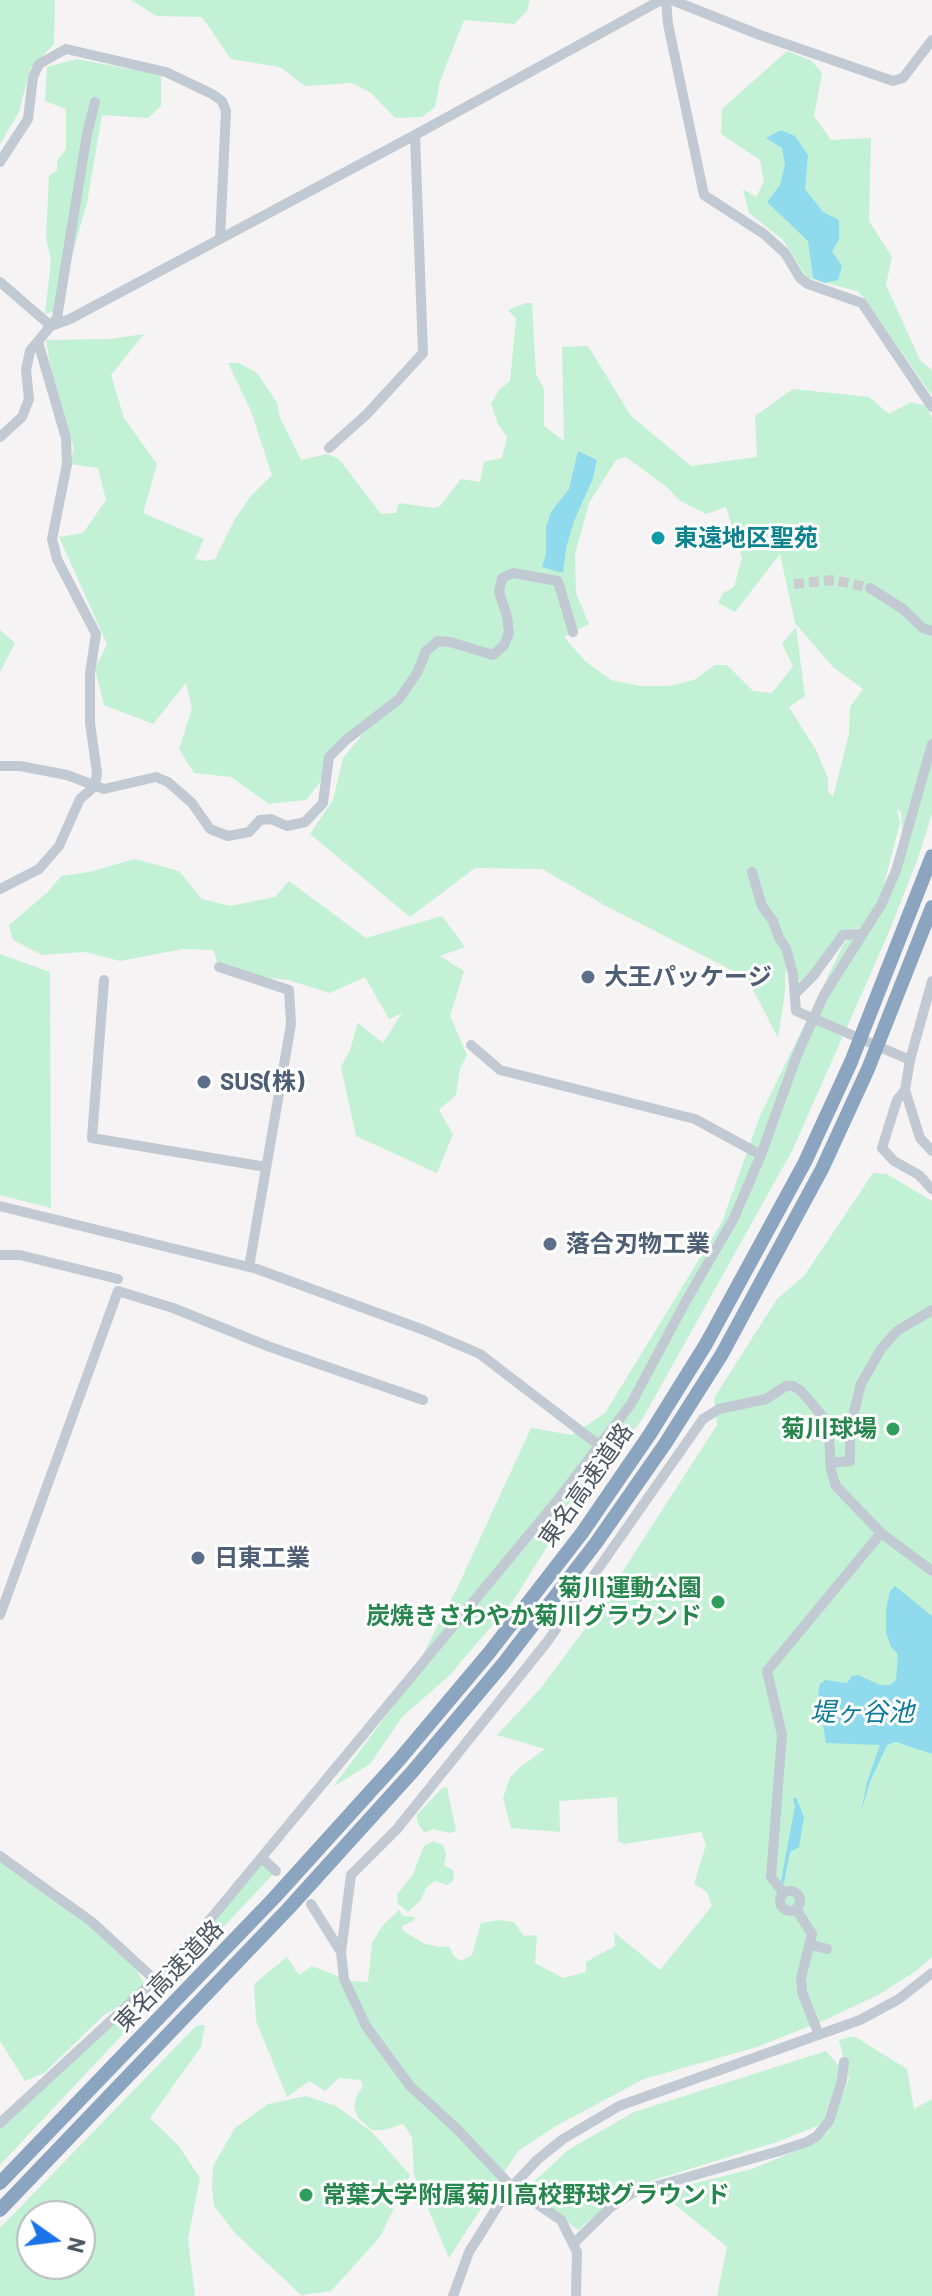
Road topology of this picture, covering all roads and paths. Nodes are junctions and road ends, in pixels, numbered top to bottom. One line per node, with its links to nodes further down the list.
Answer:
1 (666, 0): 2 (street); 4 (street); 10 (street)
2 (932, 40)
3 (95, 102): 8 (street)
4 (415, 135): 6 (street); 12 (street)
5 (0, 162): 6 (street)
6 (220, 239): 8 (street)
7 (0, 282): 8 (street)
8 (51, 326): 9 (street)
9 (38, 342): 11 (street); 18 (street)
10 (932, 407)
11 (0, 437)
12 (329, 448)
13 (870, 588): 14 (street)
14 (932, 631)
15 (573, 632): 18 (street)
16 (932, 744): 23 (street)
17 (0, 766): 18 (street)
18 (95, 786): 21 (street)
19 (932, 856): 58 (highway, 東名高速道路)
20 (752, 872): 27 (street)
21 (0, 889)
22 (932, 907): 60 (highway, 東名高速道路)
23 (862, 934): 27 (street); 32 (street)
24 (219, 967): 33 (street)
25 (104, 980): 33 (street)
26 (932, 981): 29 (street)
27 (796, 993): 29 (street)
28 (471, 1045): 32 (street)
29 (907, 1059): 30 (street)
30 (905, 1090): 31 (street); 34 (street)
31 (932, 1151)
32 (761, 1155): 41 (street)
33 (266, 1167): 37 (street)
34 (932, 1189)
35 (0, 1206): 37 (street)
36 (0, 1255): 38 (street)
37 (249, 1267): 41 (street)
38 (118, 1279)
39 (932, 1310): 42 (street)
40 (423, 1400): 45 (street)
41 (600, 1446): 47 (street)
42 (830, 1463): 43 (street); 52 (street)
43 (881, 1533): 44 (street); 50 (street)
44 (932, 1571)
45 (0, 1615)
46 (0, 1856): 54 (street)
47 (262, 1858): 48 (street); 54 (street)
48 (276, 1871)
49 (311, 1904): 52 (street)
50 (809, 1944): 51 (street); 55 (street)
51 (827, 1949)
52 (341, 1952): 59 (street)
53 (932, 1973): 55 (street)
54 (155, 1980): 57 (street)
55 (819, 2035): 59 (street)
56 (844, 2062): 61 (street)
57 (0, 2123)
58 (0, 2183)
59 (511, 2186): 61 (street); 62 (street)
60 (0, 2210)
61 (574, 2243): 63 (street)
62 (453, 2296)
63 (576, 2296)

